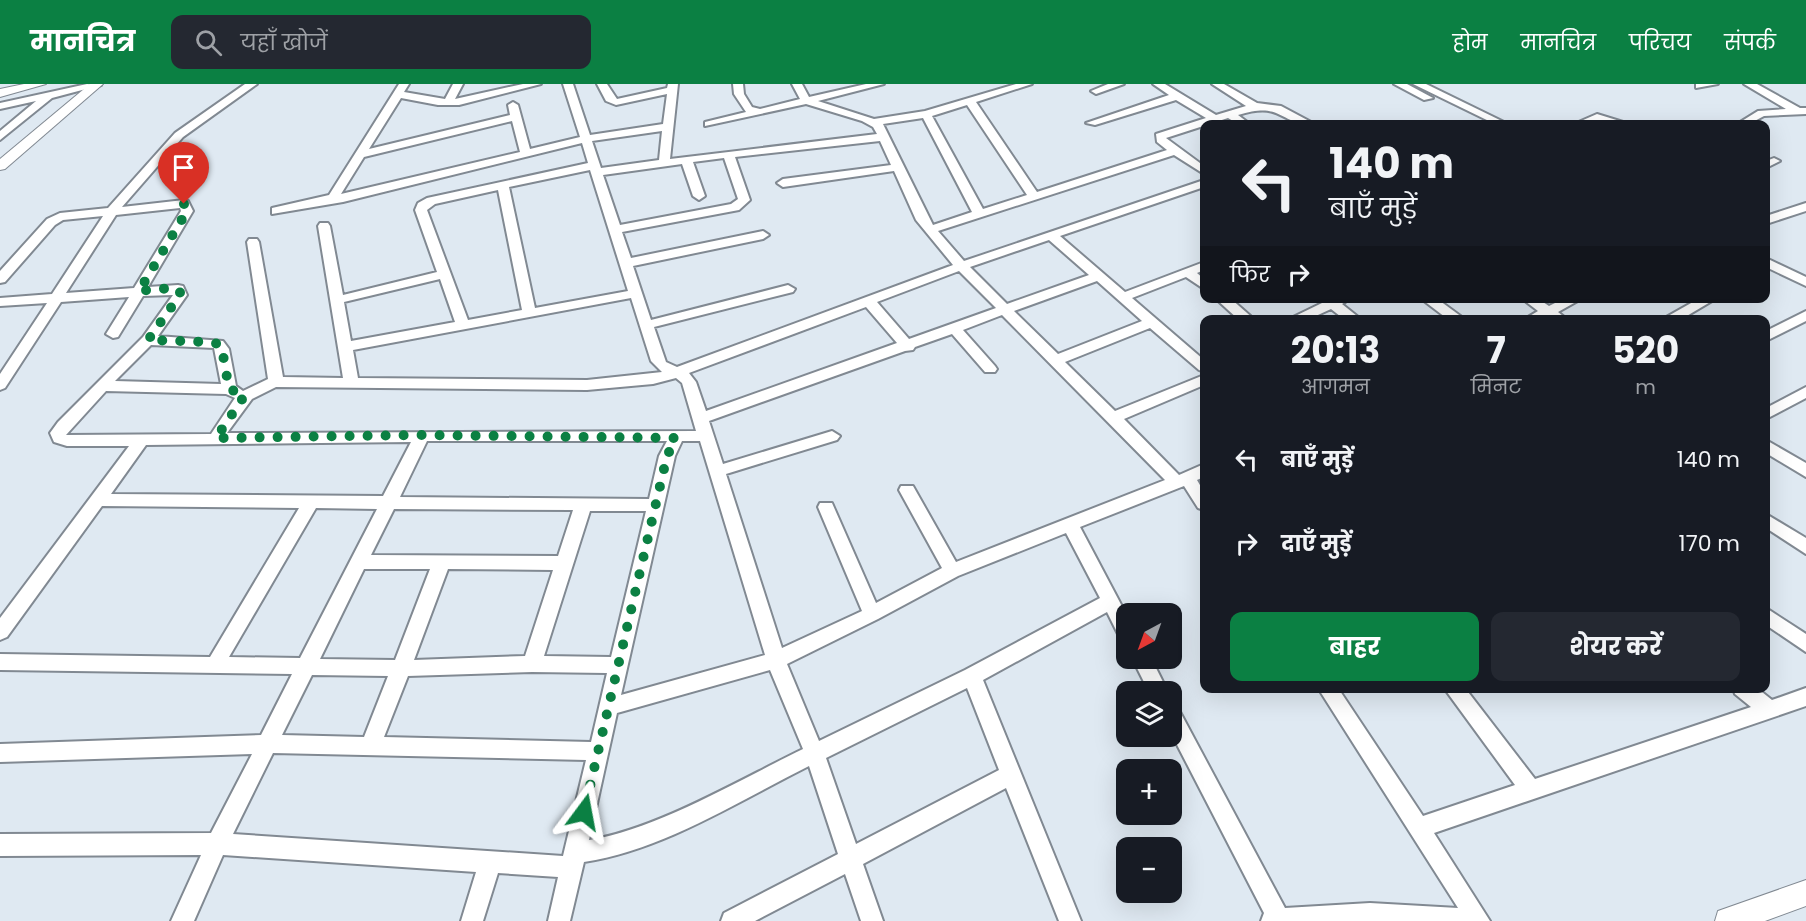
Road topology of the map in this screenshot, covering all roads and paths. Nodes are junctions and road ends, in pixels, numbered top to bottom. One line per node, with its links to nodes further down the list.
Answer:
1 (40, 84): 23 (street)
2 (97, 84): 24 (street); 64 (street)
3 (252, 84): 75 (street)
4 (458, 84): 28 (street)
5 (536, 84): 28 (street)
6 (568, 84): 55 (street)
7 (602, 84): 20 (street)
8 (738, 84): 33 (street)
9 (797, 84): 26 (street)
10 (879, 84): 26 (street)
11 (1027, 84): 27 (street)
12 (1119, 84): 22 (street)
13 (1158, 84): 25 (street)
14 (1217, 84): 31 (street)
15 (1418, 84): 43 (street)
16 (1713, 84): 19 (street)
17 (1749, 84): 32 (street)
18 (1403, 85): 42 (street)
19 (1700, 86)
20 (673, 87): 52 (street)
21 (401, 89): 28 (street); 57 (street)
22 (1096, 91)
23 (0, 93)
24 (49, 95): 30 (street); 34 (street)
25 (1177, 96): 38 (street); 49 (street)
26 (806, 101): 33 (street); 48 (street)
27 (970, 101): 35 (street); 72 (street)
28 (448, 103)
29 (513, 105): 37 (street)
30 (0, 106)
31 (1254, 106): 36 (street); 41 (street)
32 (1801, 111): 46 (street)
33 (755, 112): 50 (street)
34 (28, 114): 47 (street); 53 (street)
35 (926, 114): 48 (street); 77 (street)
36 (1228, 114): 38 (street); 40 (street)
37 (516, 117): 57 (street); 58 (street)
38 (1215, 119): 39 (street)
39 (1212, 120)
40 (1238, 120)
41 (1300, 120)
42 (1474, 120)
43 (1494, 120)
44 (1589, 120): 45 (street)
45 (1606, 120)
46 (1749, 120)
47 (0, 121)
48 (874, 122): 54 (street)
49 (1091, 123)
50 (709, 124)
51 (1200, 124): 56 (street)
52 (668, 127): 55 (street); 63 (street)
53 (0, 137)
54 (884, 137): 59 (street); 65 (street)
55 (586, 139): 58 (street); 67 (street)
56 (1176, 152): 62 (street); 72 (street)
57 (359, 154): 73 (street)
58 (526, 154): 73 (street)
59 (728, 154): 61 (street); 80 (street)
60 (1200, 156): 62 (street)
61 (687, 160): 63 (street); 71 (street)
62 (1189, 160): 66 (street)
63 (664, 163): 67 (street)
64 (0, 166)
65 (898, 167): 68 (street); 81 (street)
66 (1200, 168)
67 (597, 169): 70 (street); 80 (street)
68 (783, 183)
69 (1200, 184): 83 (street)
70 (503, 185): 92 (street); 114 (street)
71 (699, 196)
72 (1034, 196): 77 (street)
73 (333, 198): 76 (street)
74 (1806, 207): 78 (street)
75 (114, 210): 94 (street); 98 (street); 100 (street)
76 (276, 212)
77 (979, 213): 81 (street)
78 (1770, 216)
79 (324, 226): 102 (street)
80 (616, 229): 86 (street)
81 (929, 230): 87 (street)
82 (763, 235): 86 (street)
83 (1051, 235): 87 (street); 93 (street)
84 (254, 242): 138 (street)
85 (1770, 252): 90 (street)
86 (627, 263): 99 (street)
87 (961, 266): 103 (street); 112 (street)
88 (1770, 267): 96 (street)
89 (1200, 268): 91 (street)
90 (1806, 269)
91 (1188, 272): 95 (street); 101 (street)
92 (445, 274): 102 (street); 124 (street)
93 (1099, 276): 101 (street); 112 (street)
94 (0, 279)
95 (1200, 282)
96 (1806, 282)
97 (788, 289): 125 (street)
98 (139, 291): 100 (street); 127 (street); 129 (street)
99 (637, 293): 114 (street); 125 (street)
100 (56, 297): 104 (street); 134 (street)
101 (1123, 297): 123 (street)
102 (337, 300): 130 (street)
103 (868, 301): 131 (street); 136 (street)
104 (0, 302)
105 (1227, 303): 115 (street)
106 (1328, 303): 116 (street)
107 (1337, 303): 117 (street)
108 (1434, 303): 118 (street)
109 (1534, 303): 113 (street)
110 (1567, 303): 113 (street)
111 (1701, 303): 121 (street)
112 (1006, 310): 126 (street); 133 (street)
113 (1548, 312): 119 (street); 120 (street)
114 (529, 313): 124 (street)
115 (1242, 315)
116 (1304, 315)
117 (1349, 315)
118 (1452, 315)
119 (1541, 315)
120 (1553, 315)
121 (1678, 315)
122 (1806, 315): 128 (street)
123 (1152, 322): 132 (street); 133 (street)
124 (463, 325): 130 (street)
125 (647, 325): 136 (street)
126 (955, 329): 131 (street); 135 (street)
127 (113, 334)
128 (1770, 336)
129 (148, 340): 141 (street); 142 (street)
130 (345, 347): 137 (street)
131 (908, 347): 147 (street)
132 (1200, 359)
133 (1056, 360): 146 (street)
134 (6, 368): 140 (street)
135 (990, 369)
136 (679, 372): 137 (street); 147 (street)
137 (351, 381): 138 (street)
138 (276, 382): 144 (street)
139 (1200, 382): 146 (street)
140 (0, 385)
141 (102, 386): 142 (street); 153 (street)
142 (229, 389): 144 (street)
143 (1806, 392): 145 (street)
144 (245, 395): 151 (street)
145 (1770, 412)
146 (1113, 418): 158 (street)
147 (700, 419): 149 (street)
148 (422, 435): 151 (street); 152 (street); 163 (street)
149 (706, 436): 152 (street); 155 (street)
150 (832, 436): 155 (street)
151 (216, 438): 153 (street)
152 (676, 438): 165 (street)
153 (142, 440): 160 (street)
154 (1770, 448): 156 (street)
155 (718, 471): 180 (street)
156 (1806, 471)
157 (1200, 472): 158 (street)
158 (1182, 480): 161 (street); 168 (street)
159 (907, 490): 173 (street)
160 (98, 500): 162 (street); 178 (street)
161 (1200, 500)
162 (311, 502): 163 (street); 182 (street)
163 (388, 503): 164 (street); 170 (street)
164 (583, 504): 165 (street); 172 (street)
165 (656, 505): 184 (street)
166 (826, 507): 176 (street)
167 (1770, 523): 169 (street)
168 (1070, 524): 173 (street); 174 (street)
169 (1806, 547)
170 (358, 562): 171 (street); 185 (street)
171 (442, 562): 172 (street); 186 (street)
172 (564, 563): 183 (street)
173 (952, 571): 176 (street)
174 (1111, 601): 175 (street); 187 (street)
175 (1116, 611)
176 (872, 614): 180 (street)
177 (1770, 618): 179 (street)
178 (0, 632)
179 (1806, 644)
180 (776, 660): 192 (street); 198 (street)
181 (0, 662): 182 (street)
182 (215, 664): 185 (street)
183 (532, 664): 184 (street); 186 (street)
184 (618, 665): 192 (street)
185 (306, 666): 186 (street); 195 (street)
186 (402, 668): 196 (street)
187 (972, 676): 198 (street); 200 (street)
188 (1330, 693): 202 (street)
189 (1459, 693): 201 (street)
190 (1748, 693): 193 (street)
191 (1806, 697): 193 (street)
192 (608, 707): 197 (street)
193 (1769, 709): 201 (street)
194 (1182, 736): 215 (street)
195 (267, 744): 196 (street); 199 (street); 203 (street)
196 (371, 746): 197 (street)
197 (598, 751): 206 (street)
198 (814, 752): 205 (street); 206 (street)
199 (0, 753)
200 (1012, 774): 205 (street); 214 (street)
201 (1531, 790): 202 (street)
202 (1418, 828): 217 (street)
203 (217, 844): 204 (street); 207 (street); 209 (street)
204 (0, 845)
205 (851, 859): 212 (street); 213 (street)
206 (573, 860): 207 (street); 211 (street)
207 (490, 862): 210 (street)
208 (1806, 893): 218 (street)
209 (182, 921)
210 (472, 921)
211 (560, 921)
212 (732, 921)
213 (872, 921)
214 (1070, 921)
215 (1277, 921): 216 (street)
216 (1467, 921)
217 (1479, 921)
218 (1728, 921)

